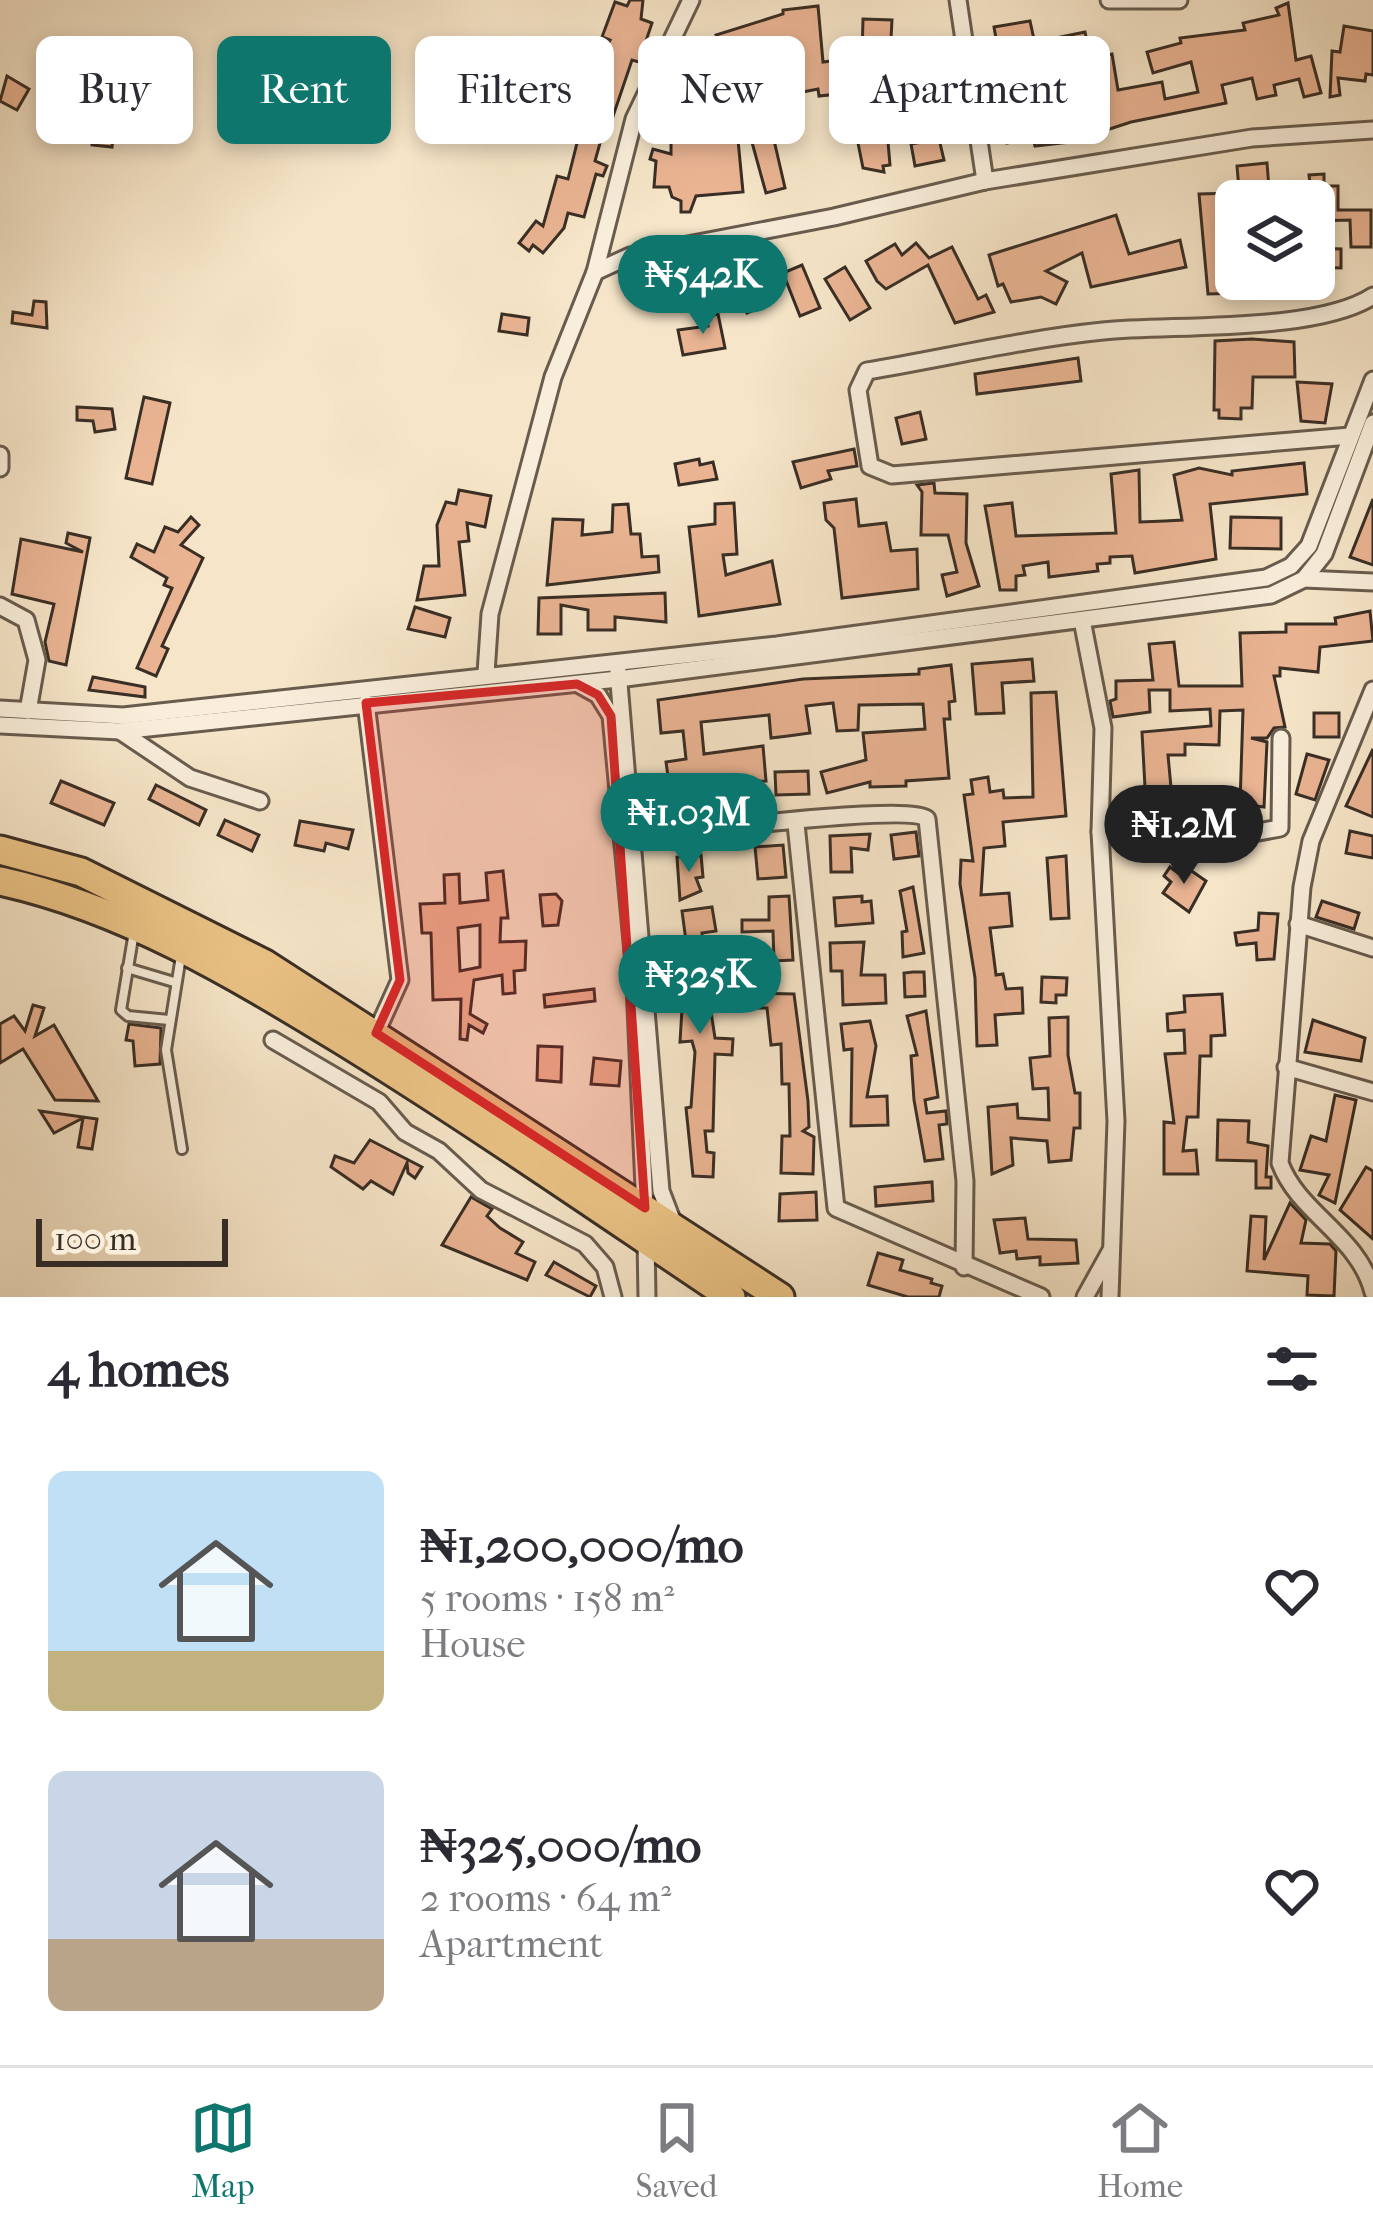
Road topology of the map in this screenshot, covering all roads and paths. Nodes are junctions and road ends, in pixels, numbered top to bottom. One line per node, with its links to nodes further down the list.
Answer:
1 (691, 0): 7 (street)
2 (958, 0): 6 (street)
3 (1110, 0): 4 (street)
4 (1179, 0)
5 (1373, 130): 6 (street)
6 (985, 181): 8 (street)
7 (603, 238): 8 (street); 9 (street)
8 (630, 256): 9 (street)
9 (595, 272): 21 (street)
10 (1373, 296): 13 (street)
11 (1373, 380): 13 (street)
12 (1373, 423): 16 (street)
13 (1350, 436): 20 (street)
14 (0, 455): 15 (street)
15 (0, 468)
16 (1304, 579): 17 (street); 19 (street)
17 (1373, 582)
18 (0, 606): 26 (street)
19 (1082, 620): 20 (street); 32 (street)
20 (618, 671): 21 (street); 22 (street); 33 (street)
21 (486, 673): 26 (street)
22 (577, 684): 24 (street); 50 (street)
23 (1373, 690): 39 (street)
24 (366, 703): 28 (street); 45 (street)
25 (0, 709): 26 (street)
26 (28, 711)
27 (0, 725): 28 (street)
28 (120, 731): 30 (street)
29 (1281, 738): 32 (street)
30 (260, 801)
31 (796, 824): 33 (street); 54 (street); 54 (street)
32 (1100, 832): 53 (street)
33 (635, 837): 51 (street)
34 (0, 850): 38 (highway)
35 (0, 860): 38 (highway)
36 (0, 881): 38 (highway)
37 (0, 894): 38 (highway)
38 (137, 914): 41 (highway); 42 (lane); 45 (highway)
39 (1298, 924): 40 (street); 47 (street)
40 (1373, 948)
41 (183, 949): 43 (lane); 52 (highway)
42 (127, 968): 43 (lane); 44 (lane)
43 (174, 982): 44 (lane)
44 (169, 1020): 49 (lane)
45 (376, 1034): 50 (highway)
46 (273, 1040): 56 (street)
47 (1286, 1067): 48 (street); 55 (street)
48 (1373, 1092)
49 (182, 1149)
50 (645, 1208): 51 (highway); 52 (street)
51 (675, 1228): 59 (highway)
52 (646, 1240): 57 (street); 58 (highway)
53 (1112, 1249): 61 (street); 62 (street)
54 (964, 1267): 60 (street)
55 (1373, 1292)
56 (613, 1297)
57 (646, 1297)
58 (731, 1297)
59 (780, 1297)
60 (1041, 1297)
61 (1085, 1297)
62 (1110, 1297)

